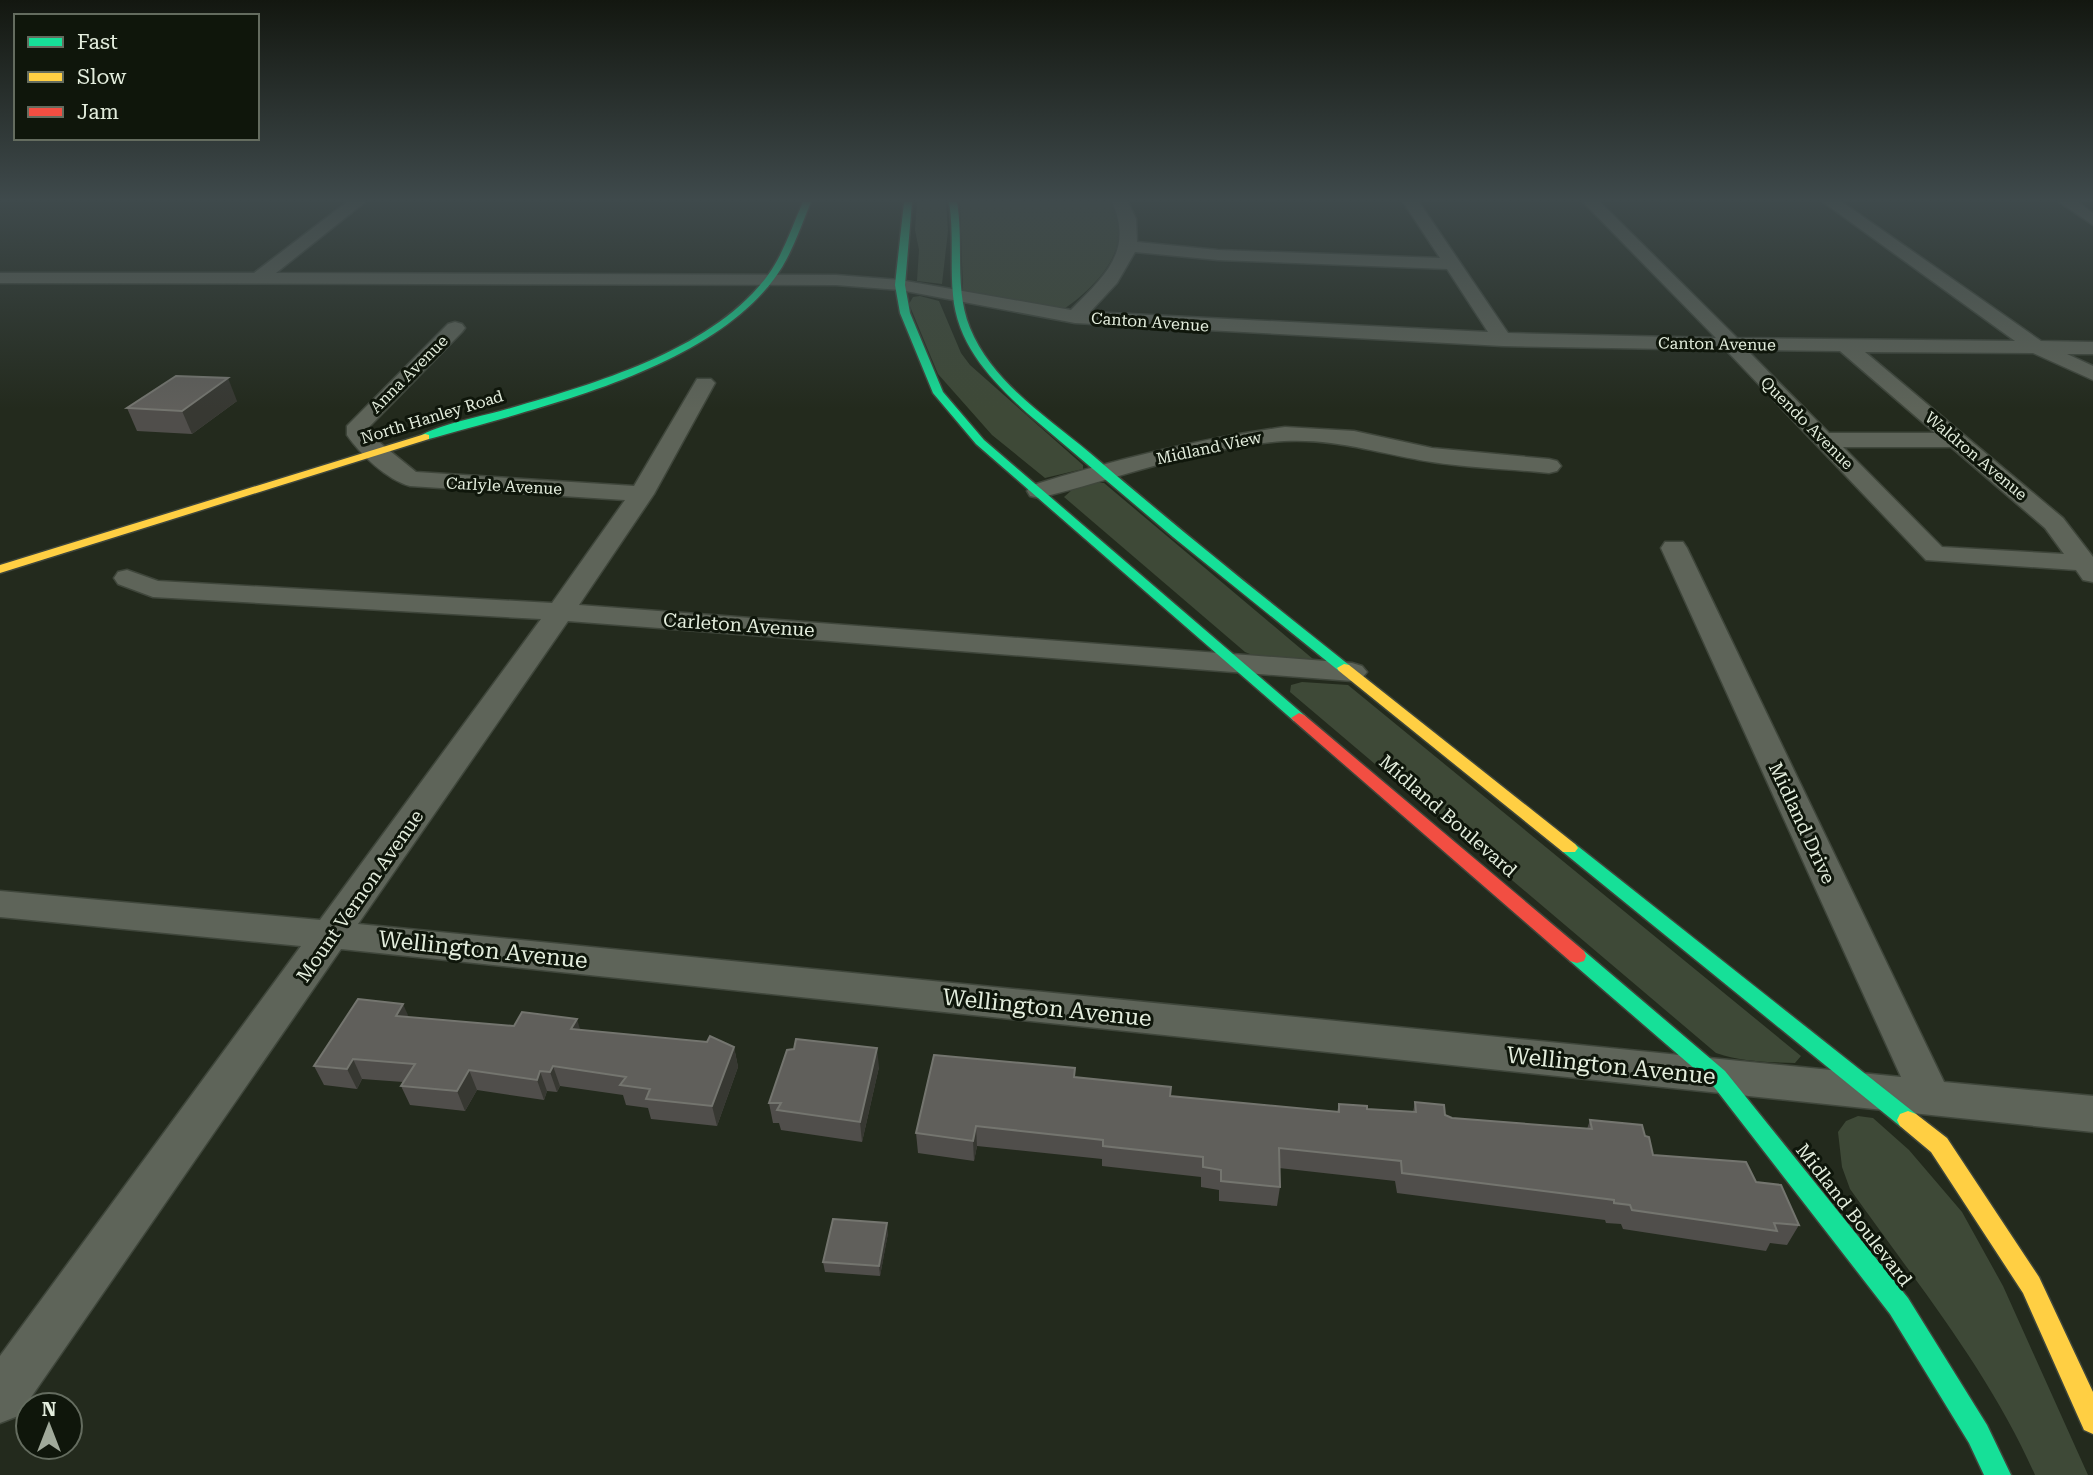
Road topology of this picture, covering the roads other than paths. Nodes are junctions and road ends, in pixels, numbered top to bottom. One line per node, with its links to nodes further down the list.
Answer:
1 (267, 271): 10 (street)
2 (775, 271): 11 (main road, North Hanley Road)
3 (901, 271): 12 (main road, Midland Boulevard)
4 (957, 271): 13 (main road)
5 (1116, 271): 14 (street)
6 (1457, 271): 16 (street)
7 (1659, 271): 17 (street, Quendo Avenue)
8 (1928, 271): 19 (street)
9 (0, 278): 10 (street, Canton Avenue)
10 (258, 278): 11 (street, Canton Avenue)
11 (771, 279): 12 (street, Canton Avenue); 25 (main road, North Hanley Road)
12 (900, 285): 13 (street, Canton Avenue); 28 (main road, Midland Boulevard)
13 (956, 294): 14 (street, Canton Avenue); 27 (main road)
14 (1075, 317): 16 (street, Canton Avenue)
15 (455, 328): 25 (street, Anna Avenue)
16 (1503, 340): 17 (street, Canton Avenue)
17 (1732, 344): 18 (street, Canton Avenue); 23 (street, Quendo Avenue)
18 (1847, 347): 19 (street, Canton Avenue); 24 (street, Waldron Avenue)
19 (2036, 347): 20 (street, Canton Avenue); 21 (street)
20 (2093, 348)
21 (2093, 374)
22 (704, 383): 29 (street, Mount Vernon Avenue)
23 (1826, 440): 24 (street); 32 (street, Quendo Avenue)
24 (1957, 440): 32 (street, Waldron Avenue)
25 (375, 453): 29 (street, Carlyle Avenue); 31 (main road, North Hanley Road)
26 (1549, 466): 27 (street, Midland View)
27 (1103, 471): 28 (street, Midland View); 36 (main road)
28 (1039, 491): 35 (main road, Midland Boulevard)
29 (642, 494): 34 (street, Mount Vernon Avenue)
30 (1674, 548): 41 (street, Midland Drive)
31 (0, 569)
32 (2089, 569)
33 (127, 578): 34 (street, Carleton Avenue)
34 (560, 612): 35 (street, Carleton Avenue); 38 (street, Mount Vernon Avenue)
35 (1240, 665): 36 (street, Carleton Avenue); 39 (main road, Midland Boulevard)
36 (1352, 672): 40 (main road)
37 (0, 904): 38 (street, Wellington Avenue)
38 (333, 935): 39 (street, Wellington Avenue); 43 (street, Mount Vernon Avenue)
39 (1718, 1077): 40 (street, Wellington Avenue); 45 (main road, Midland Boulevard)
40 (1874, 1091): 41 (street, Wellington Avenue); 44 (main road)
41 (1931, 1098): 42 (street, Wellington Avenue)
42 (2093, 1114)
43 (0, 1398)
44 (2093, 1421)
45 (1998, 1475)

